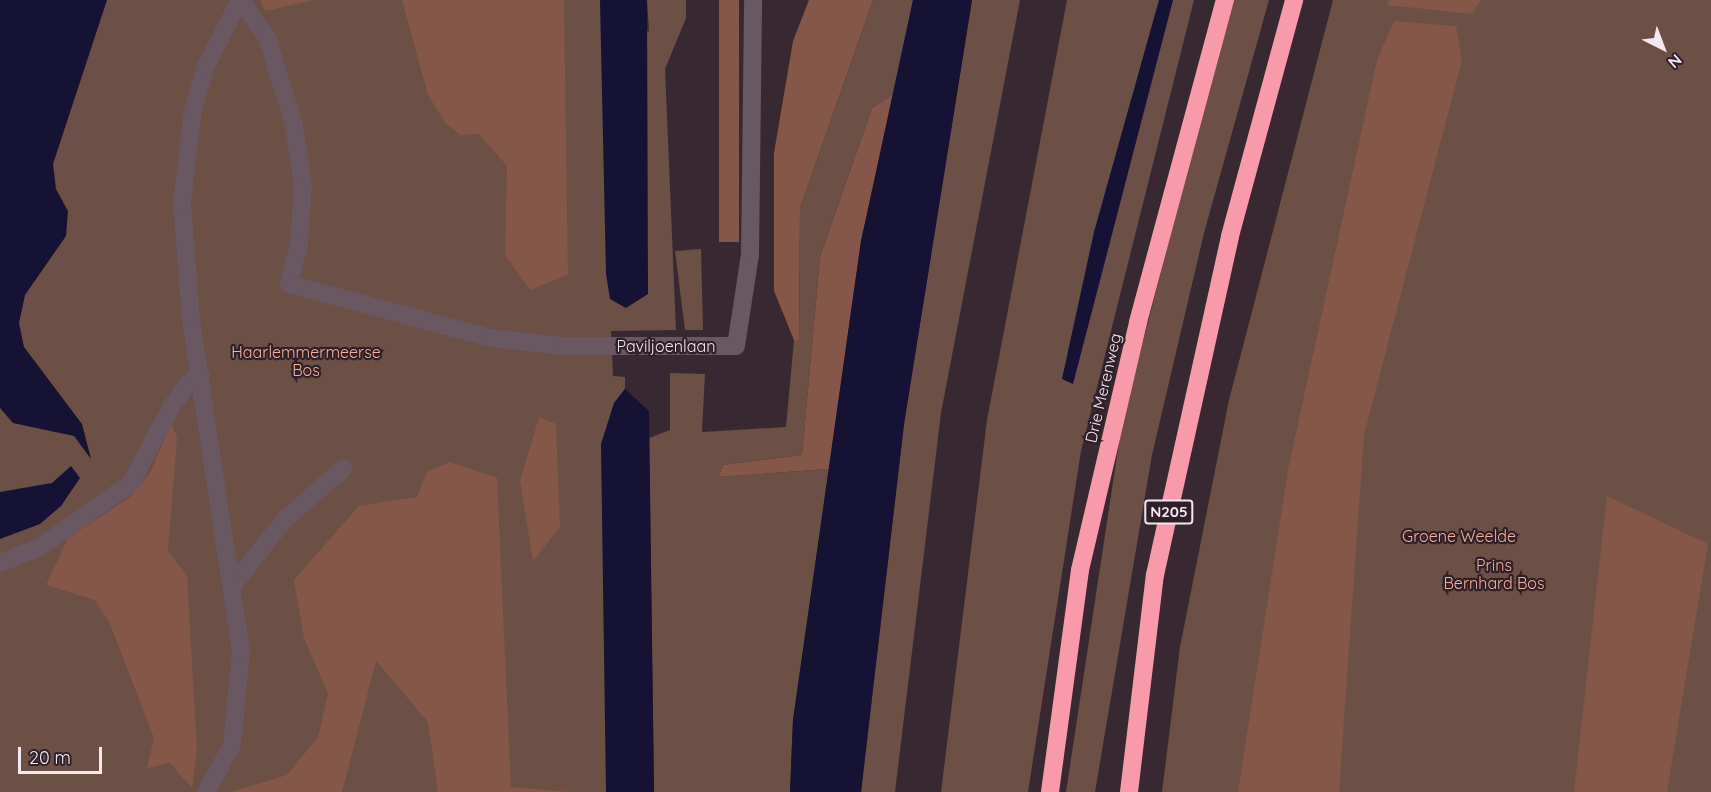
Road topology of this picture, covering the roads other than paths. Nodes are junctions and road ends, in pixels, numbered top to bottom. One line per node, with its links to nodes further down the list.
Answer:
1 (240, 0): 2 (street, Paviljoenlaan); 5 (street)
2 (753, 0)
3 (1225, 0): 10 (highway, Drie Merenweg)
4 (1294, 0): 11 (highway, N205)
5 (201, 375): 7 (street); 8 (street)
6 (343, 469): 8 (street)
7 (0, 563)
8 (234, 584): 9 (street)
9 (206, 792)
10 (1050, 792)
11 (1129, 792)

